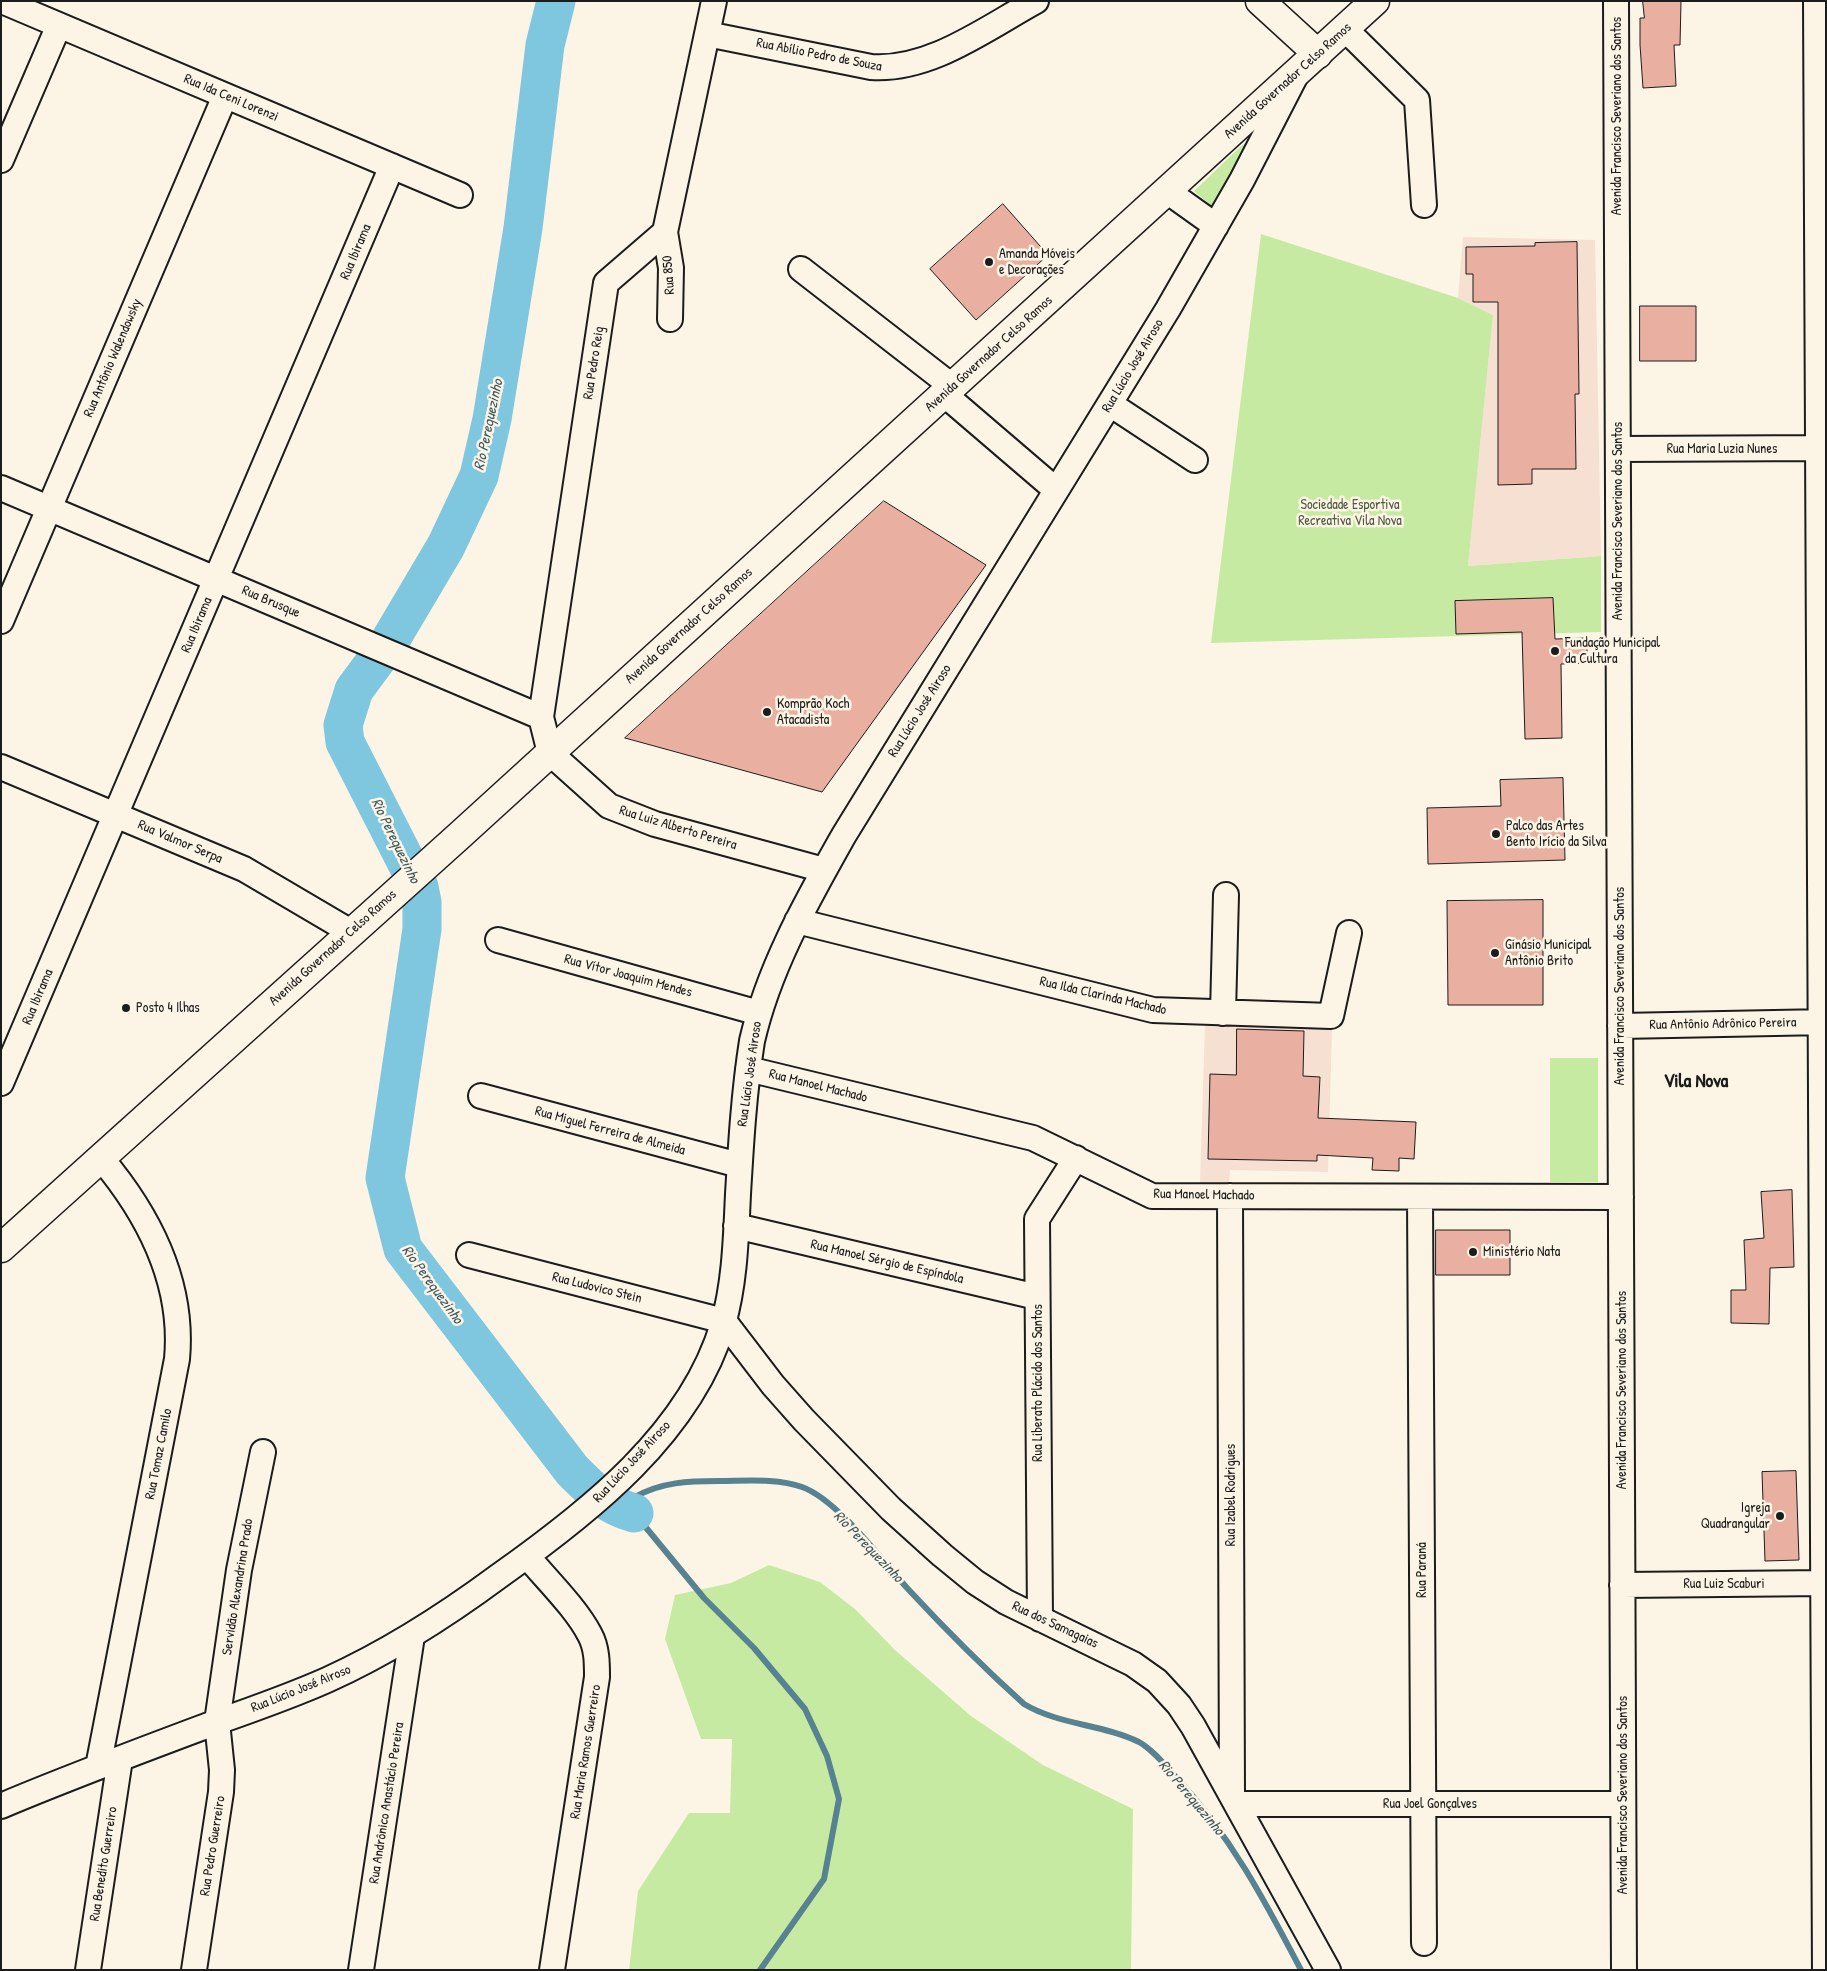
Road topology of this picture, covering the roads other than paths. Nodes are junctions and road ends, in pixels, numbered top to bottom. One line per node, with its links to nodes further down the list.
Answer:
1 (2, 1): 8 (street, Rua Ida Ceni Lorenzi)
2 (714, 1): 10 (street)
3 (1036, 1): 10 (street, Rua Abílio Pedro de Souza)
4 (1260, 1): 11 (main road)
5 (1375, 1): 9 (main road, Avenida Governador Celso Ramos)
6 (1616, 1): 26 (street, Avenida Francisco Severiano dos Santos)
7 (1816, 1): 25 (street)
8 (59, 25): 13 (street, Rua Ida Ceni Lorenzi); 14 (street)
9 (1345, 29): 11 (main road, Avenida Governador Celso Ramos); 18 (street)
10 (708, 34): 20 (street)
11 (1318, 54): 12 (main road, Avenida Governador Celso Ramos)
12 (1297, 73): 16 (main road, Avenida Governador Celso Ramos); 19 (street, Rua Lúcio José Airoso)
13 (225, 96): 15 (street, Rua Ida Ceni Lorenzi); 30 (street, Rua Antônio Walendowsky)
14 (1, 160)
15 (392, 166): 17 (street, Rua Ida Ceni Lorenzi); 31 (street, Rua Ibirama)
16 (1167, 192): 19 (street); 23 (main road, Avenida Governador Celso Ramos)
17 (460, 195)
18 (1424, 205)
19 (1216, 226): 24 (street, Rua Lúcio José Airoso)
20 (665, 232): 22 (street, Rua 850); 33 (street, Rua Pedro Reig)
21 (801, 269): 23 (street)
22 (670, 319)
23 (948, 391): 29 (street); 34 (main road, Avenida Governador Celso Ramos)
24 (1110, 404): 27 (street); 29 (street, Rua Lúcio José Airoso)
25 (1822, 448): 26 (street, Rua Maria Luzia Nunes); 45 (street)
26 (1618, 449): 46 (street, Avenida Francisco Severiano dos Santos)
27 (1195, 460)
28 (1, 488): 30 (street, Rua Brusque)
29 (1056, 490): 37 (street, Rua Lúcio José Airoso)
30 (49, 508): 31 (street, Rua Brusque); 32 (street, Rua Antônio Walendowsky)
31 (216, 579): 33 (street, Rua Brusque); 36 (street, Rua Ibirama)
32 (1, 621)
33 (541, 717): 34 (street, Rua Pedro Reig)
34 (550, 753): 37 (street, Rua Luiz Alberto Pereira); 40 (main road, Avenida Governador Celso Ramos)
35 (1, 766): 36 (street, Rua Valmor Serpa)
36 (116, 815): 40 (street, Rua Valmor Serpa); 48 (street, Rua Ibirama)
37 (824, 870): 39 (street, Rua Lúcio José Airoso)
38 (1226, 894): 44 (street)
39 (797, 921): 43 (street, Rua Lúcio José Airoso); 44 (street, Rua Ilda Clarinda Machado)
40 (351, 932): 50 (main road, Avenida Governador Celso Ramos)
41 (1349, 933): 44 (street, Rua Ilda Clarinda Machado)
42 (498, 940): 43 (street, Rua Vítor Joaquim Mendes)
43 (759, 1013): 47 (street, Rua Lúcio José Airoso)
44 (1223, 1013)
45 (1823, 1022): 46 (street, Rua Antônio Adrônico Pereira); 63 (street)
46 (1620, 1026): 55 (street, Avenida Francisco Severiano dos Santos)
47 (748, 1069): 51 (street, Rua Manoel Machado); 52 (street, Rua Lúcio José Airoso)
48 (1, 1083)
49 (481, 1096): 52 (street, Rua Miguel Ferreira de Almeida)
50 (101, 1158): 57 (main road, Avenida Governador Celso Ramos); 68 (street, Rua Tomaz Camilo)
51 (1076, 1158): 53 (street, Rua Manoel Machado); 59 (street, Rua Liberato Plácido dos Santos)
52 (739, 1166): 56 (street, Rua Lúcio José Airoso)
53 (1230, 1196): 54 (street, Rua Manoel Machado); 69 (street, Rua Izabel Rodrigues)
54 (1420, 1197): 55 (street, Rua Manoel Machado); 70 (street, Rua Paraná)
55 (1621, 1197): 64 (street, Avenida Francisco Severiano dos Santos)
56 (736, 1226): 59 (street, Rua Manoel Sérgio de Espíndola); 60 (street, Rua Lúcio José Airoso)
57 (1, 1248)
58 (469, 1255): 60 (street, Rua Ludovico Stein)
59 (1037, 1297): 65 (street, Rua Liberato Plácido dos Santos)
60 (724, 1321): 62 (street, Rua Lúcio José Airoso); 65 (street, Rua dos Samagaias)
61 (263, 1452): 67 (street, Servidão Alexandrina Prado)
62 (527, 1556): 66 (street, Rua Lúcio José Airoso); 77 (street, Rua Maria Ramos Guerreiro)
63 (1825, 1583): 64 (street, Rua Luiz Scaburi); 80 (street)
64 (1622, 1585): 71 (street, Avenida Francisco Severiano dos Santos)
65 (1040, 1619): 69 (street, Rua dos Samagaias)
66 (412, 1636): 67 (street, Rua Lúcio José Airoso); 76 (street, Rua Andrônico Anastácio Pereira)
67 (217, 1722): 68 (street, Rua Lúcio José Airoso); 75 (street, Rua Pedro Guerreiro)
68 (109, 1763): 72 (street, Rua Lúcio José Airoso); 74 (street, Rua Benedito Guerreiro)
69 (1234, 1799): 70 (street, Rua Joel Gonçalves); 78 (street, Rua dos Samagaias)
70 (1424, 1804): 71 (street, Rua Joel Gonçalves); 73 (street, Rua Paraná)
71 (1623, 1804): 79 (street, Avenida Francisco Severiano dos Santos)
72 (1, 1806)
73 (1424, 1943)
74 (88, 1970)
75 (194, 1970)
76 (361, 1970)
77 (552, 1970)
78 (1328, 1970)
79 (1624, 1970)
80 (1825, 1970)

